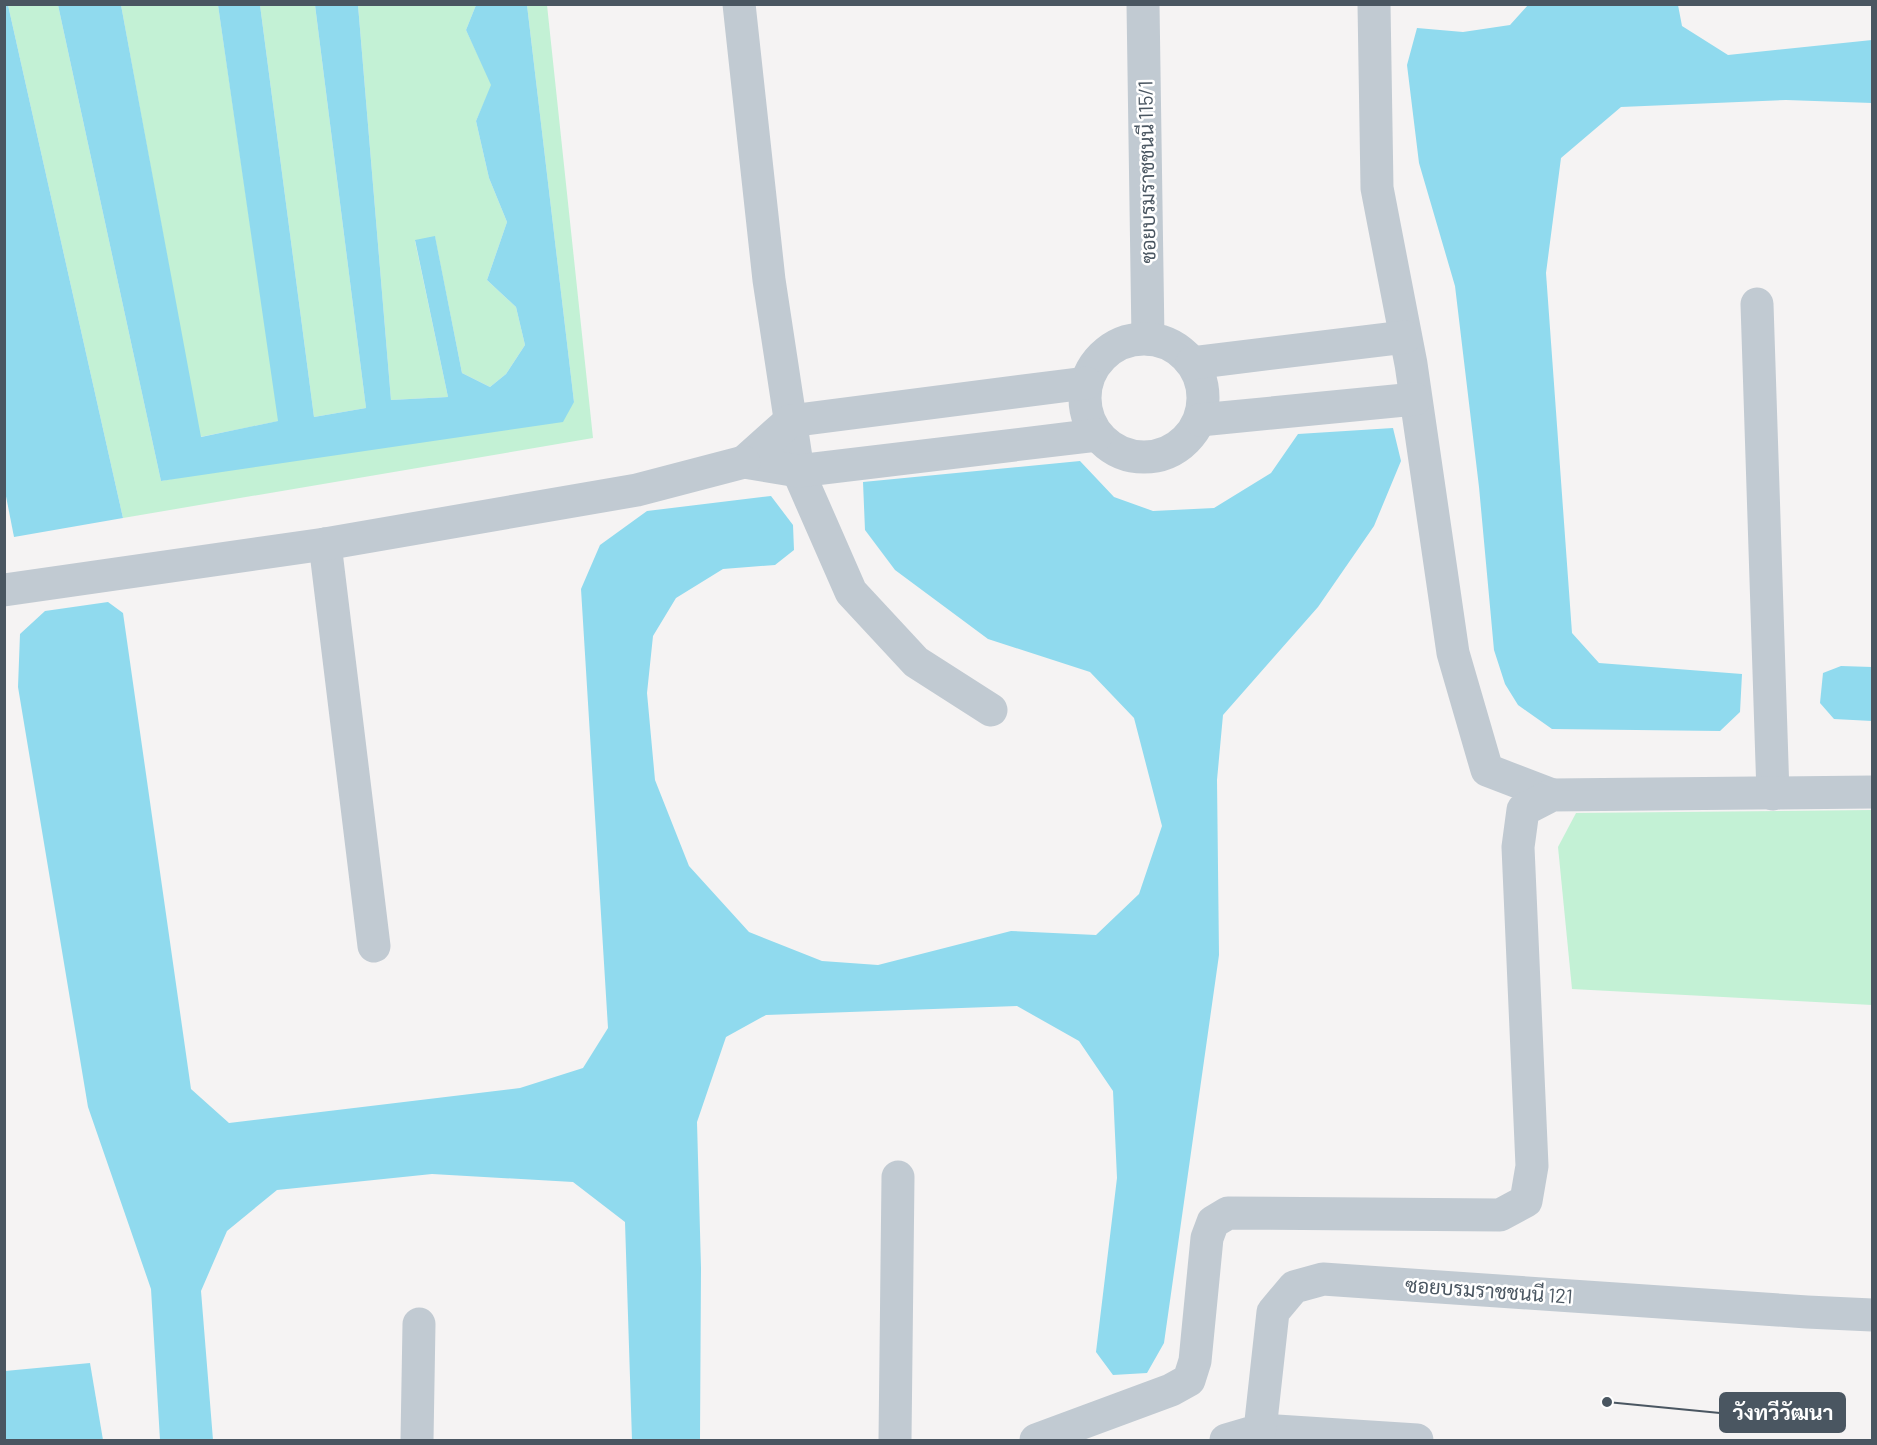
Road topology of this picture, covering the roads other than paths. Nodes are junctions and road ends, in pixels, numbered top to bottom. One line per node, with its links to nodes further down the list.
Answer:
1 (739, 4): 11 (street)
2 (1143, 4): 6 (street, ซอยบรมราชชนนี 115/1)
3 (1374, 4): 5 (street)
4 (1756, 304): 19 (street)
5 (1405, 337): 7 (street); 9 (street)
6 (1148, 339): 7 (street); 8 (street)
7 (1192, 363): 10 (street)
8 (1086, 383): 11 (street); 12 (street)
9 (1415, 399): 10 (street); 20 (street)
10 (1200, 420): 12 (street)
11 (790, 422): 13 (street); 14 (street)
12 (1097, 435): 14 (street)
13 (744, 462): 14 (street); 15 (street)
14 (798, 471): 17 (street)
15 (325, 544): 16 (street); 21 (street)
16 (4, 590)
17 (991, 710)
18 (1872, 792): 19 (street)
19 (1773, 794): 20 (street)
20 (1552, 795): 28 (street)
21 (374, 946)
22 (898, 1177): 27 (street)
23 (1872, 1315): 25 (street, ซอยบรมราชชนนี 121)
24 (419, 1324): 26 (street)
25 (1260, 1430): 29 (street); 30 (street)
26 (417, 1440)
27 (895, 1440)
28 (1036, 1440)
29 (1226, 1440)
30 (1417, 1440)

